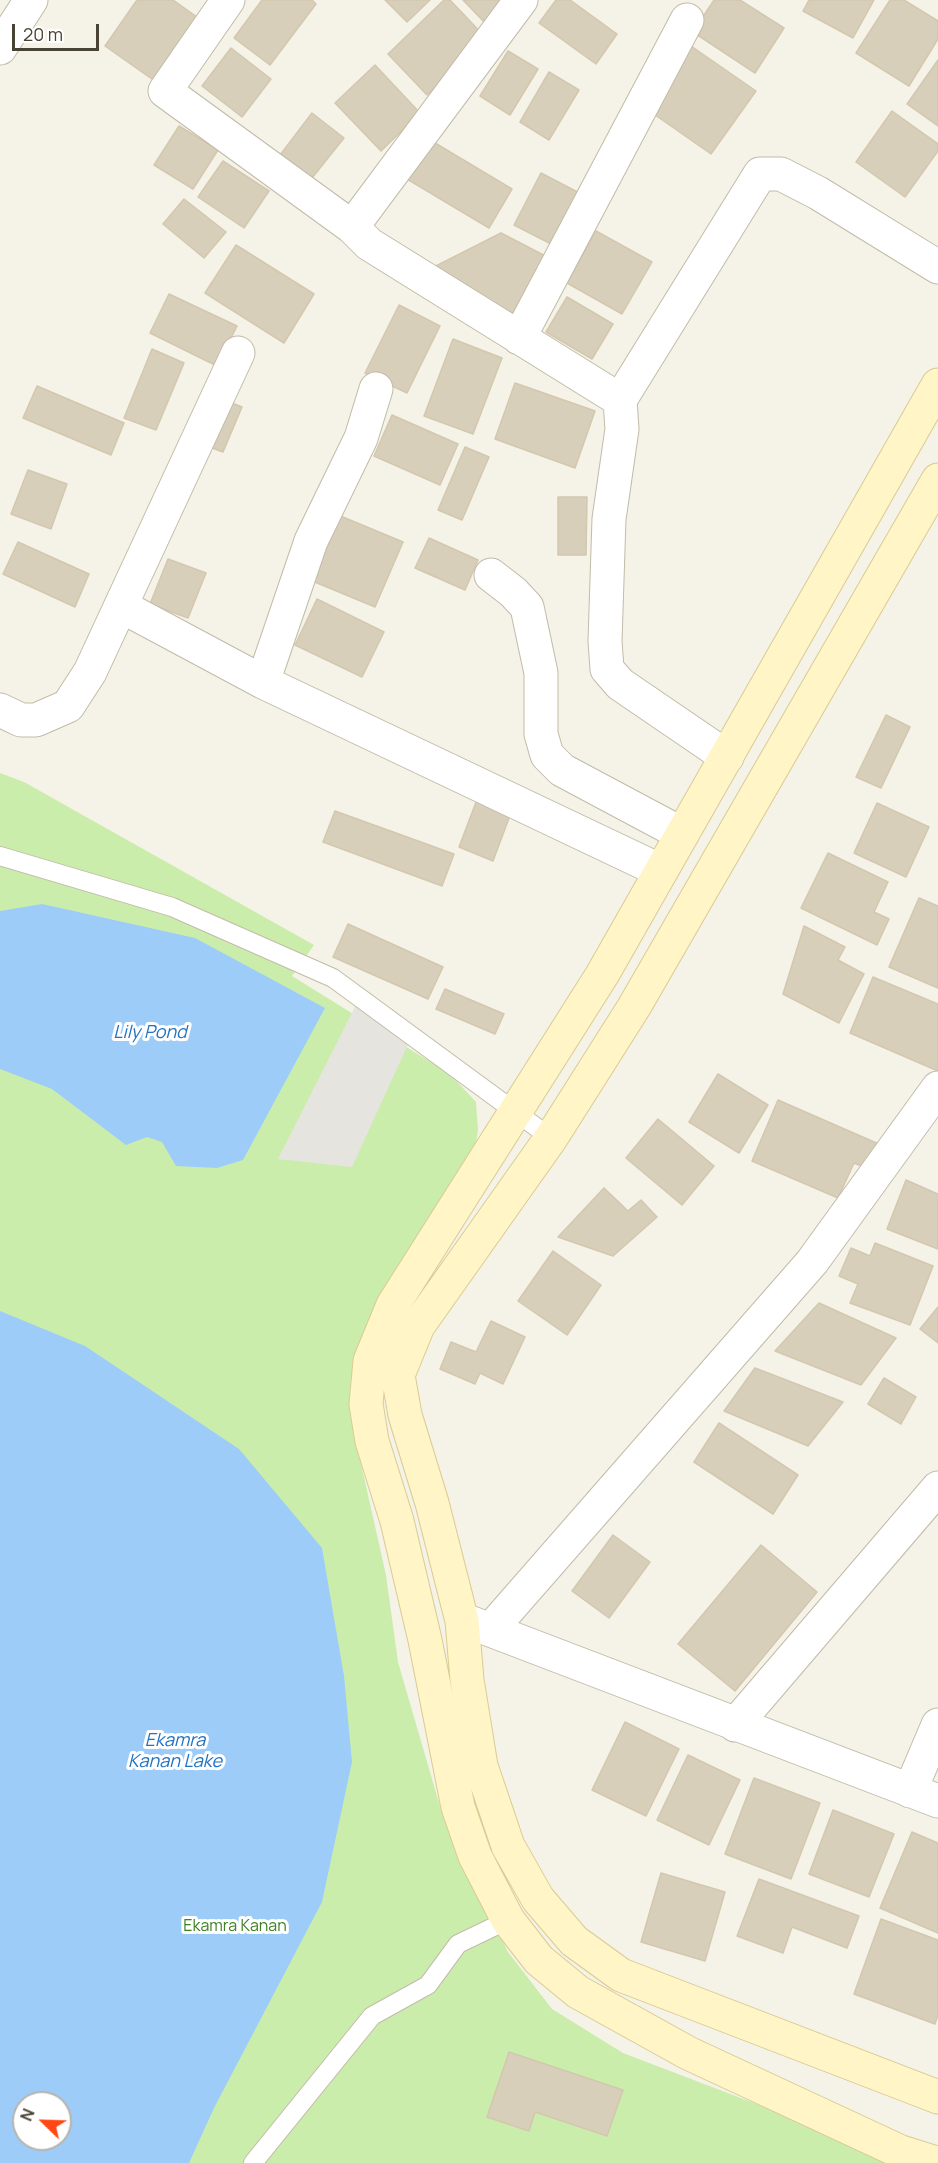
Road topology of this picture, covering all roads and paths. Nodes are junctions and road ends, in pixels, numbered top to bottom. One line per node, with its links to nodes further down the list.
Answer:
1 (31, 0): 5 (street)
2 (228, 0): 6 (street)
3 (521, 0): 6 (street)
4 (687, 20): 8 (street)
5 (0, 48)
6 (352, 227): 8 (street)
7 (938, 267): 12 (street)
8 (519, 338): 12 (street)
9 (238, 353): 15 (street)
10 (938, 385): 18 (street)
11 (376, 389): 16 (street)
12 (620, 400): 18 (street)
13 (938, 480): 24 (street)
14 (491, 575): 19 (street)
15 (121, 606): 16 (street); 17 (street)
16 (263, 682): 21 (street)
17 (0, 710)
18 (727, 757): 19 (street)
19 (682, 834): 21 (street)
20 (0, 856): 23 (lane)
21 (661, 871): 23 (street)
22 (938, 1088): 26 (street)
23 (515, 1111): 24 (lane); 30 (street)
24 (551, 1138): 26 (street)
25 (938, 1488): 27 (street)
26 (477, 1624): 27 (street); 31 (street)
27 (735, 1725): 29 (street)
28 (938, 1725): 29 (street)
29 (924, 1796)
30 (508, 1920): 32 (lane); 33 (street)
31 (938, 2097)
32 (253, 2163)
33 (936, 2163)

